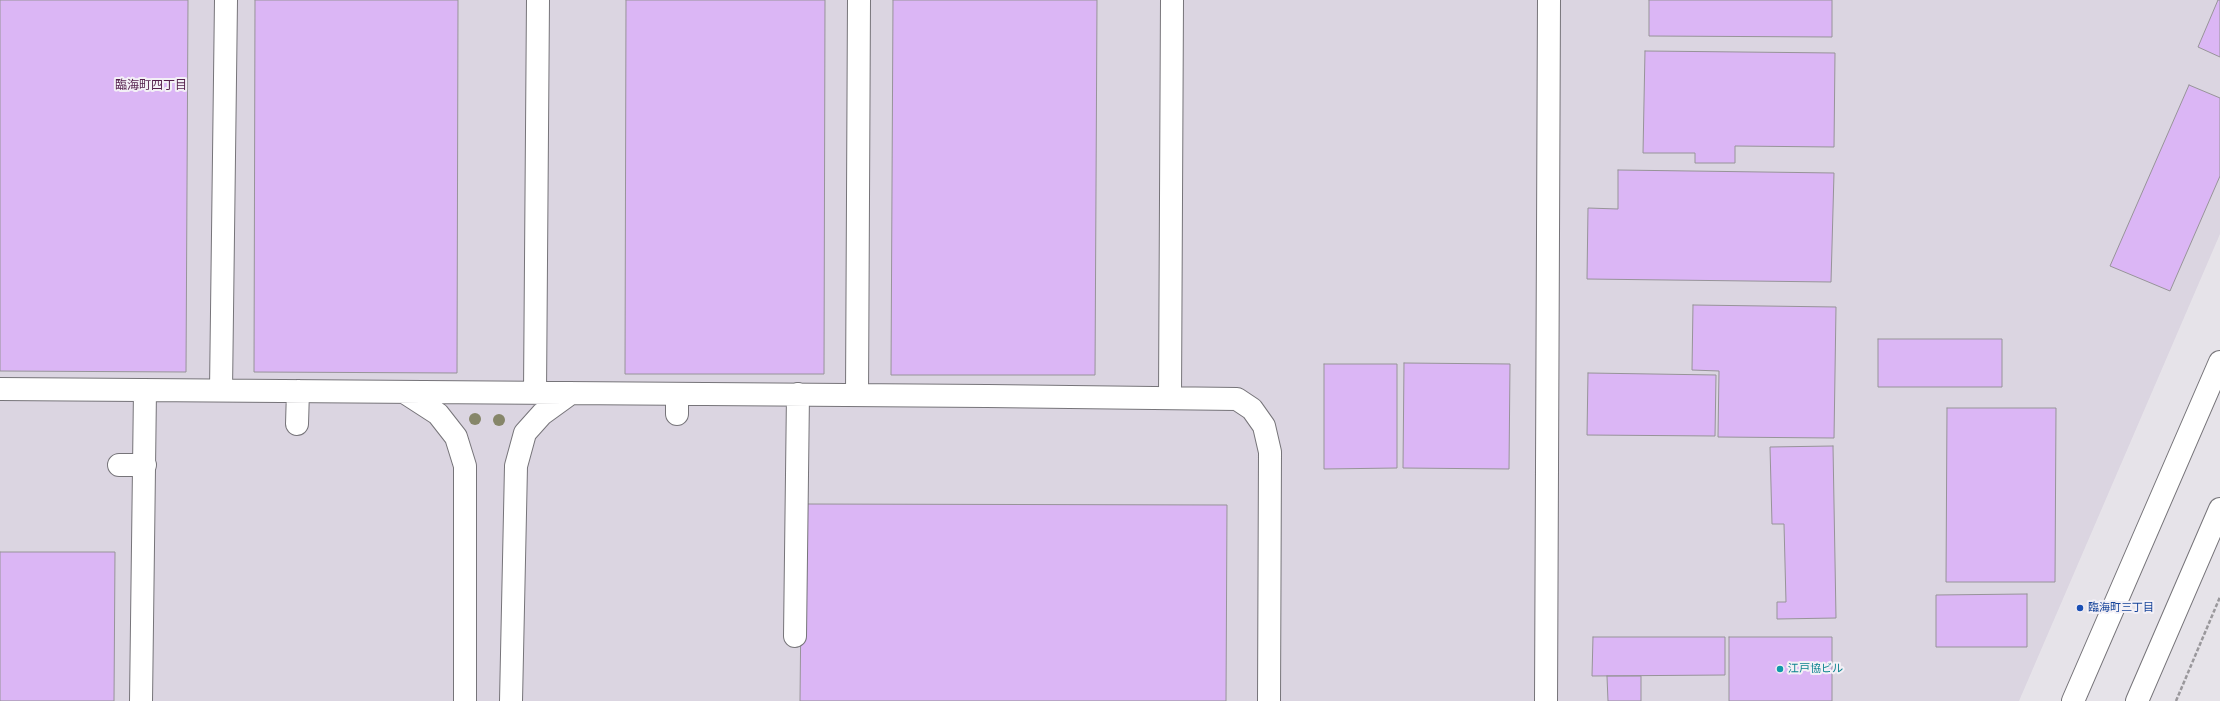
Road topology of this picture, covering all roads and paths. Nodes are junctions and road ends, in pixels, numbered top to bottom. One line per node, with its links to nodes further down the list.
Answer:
1 (226, 0): 9 (street)
2 (538, 0): 12 (street)
3 (859, 0): 15 (street)
4 (1172, 0): 16 (street)
5 (1549, 0): 27 (street)
6 (2220, 362): 28 (street)
7 (0, 390): 8 (street)
8 (146, 390): 9 (street); 19 (street)
9 (221, 390): 10 (street)
10 (298, 391): 11 (street); 17 (street)
11 (404, 392): 12 (street); 24 (street)
12 (535, 392): 13 (street)
13 (571, 393): 14 (street); 25 (street)
14 (798, 394): 15 (street); 22 (street)
15 (857, 395): 16 (street)
16 (1170, 397): 26 (street)
17 (297, 424)
18 (119, 465): 19 (street)
19 (144, 465): 23 (street)
20 (2220, 509): 29 (street)
21 (2220, 597): 30 (path)
22 (795, 636)
23 (141, 701)
24 (465, 701)
25 (511, 701)
26 (1269, 701)
27 (1546, 701)
28 (2074, 701)
29 (2137, 701)
30 (2176, 701)

